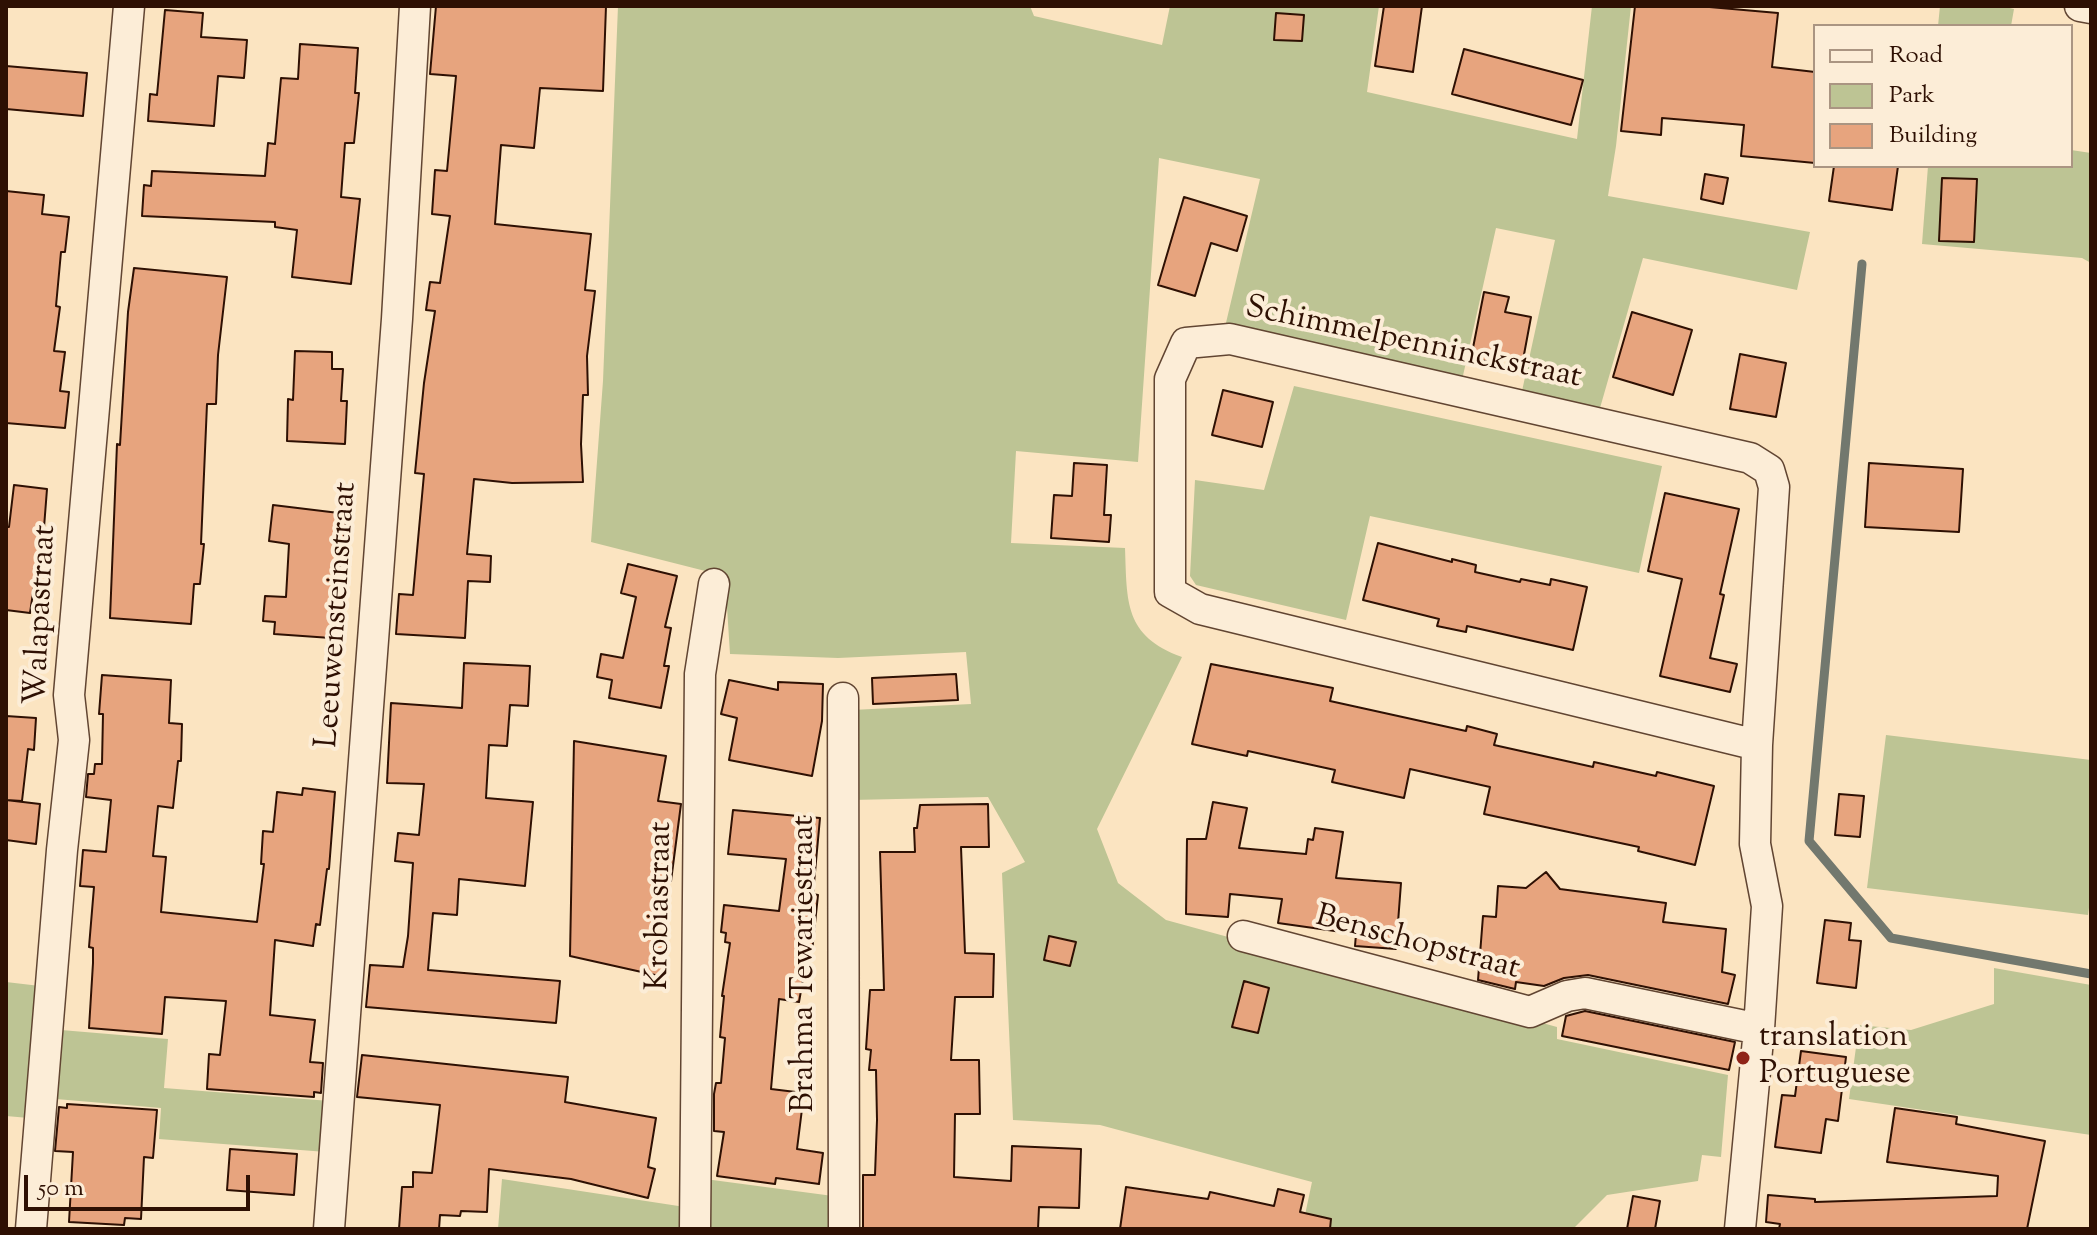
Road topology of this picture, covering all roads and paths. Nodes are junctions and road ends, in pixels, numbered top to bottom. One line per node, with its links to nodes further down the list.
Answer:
1 (129, 6): 10 (street, Walapastraat)
2 (415, 6): 11 (street, Leeuwensteinstraat)
3 (2080, 6): 4 (street)
4 (2091, 8)
5 (714, 584): 12 (street, Krobiastraat)
6 (843, 698): 13 (street, Brahma Tewariestraat)
7 (1757, 745): 7 (street, Schimmelpenninckstraat); 9 (street, Schimmelpenninckstraat)
8 (1243, 936): 9 (street, Benschopstraat)
9 (1759, 1029): 14 (street, Schimmelpenninckstraat)
10 (31, 1229)
11 (329, 1229)
12 (695, 1229)
13 (844, 1229)
14 (1740, 1229)

